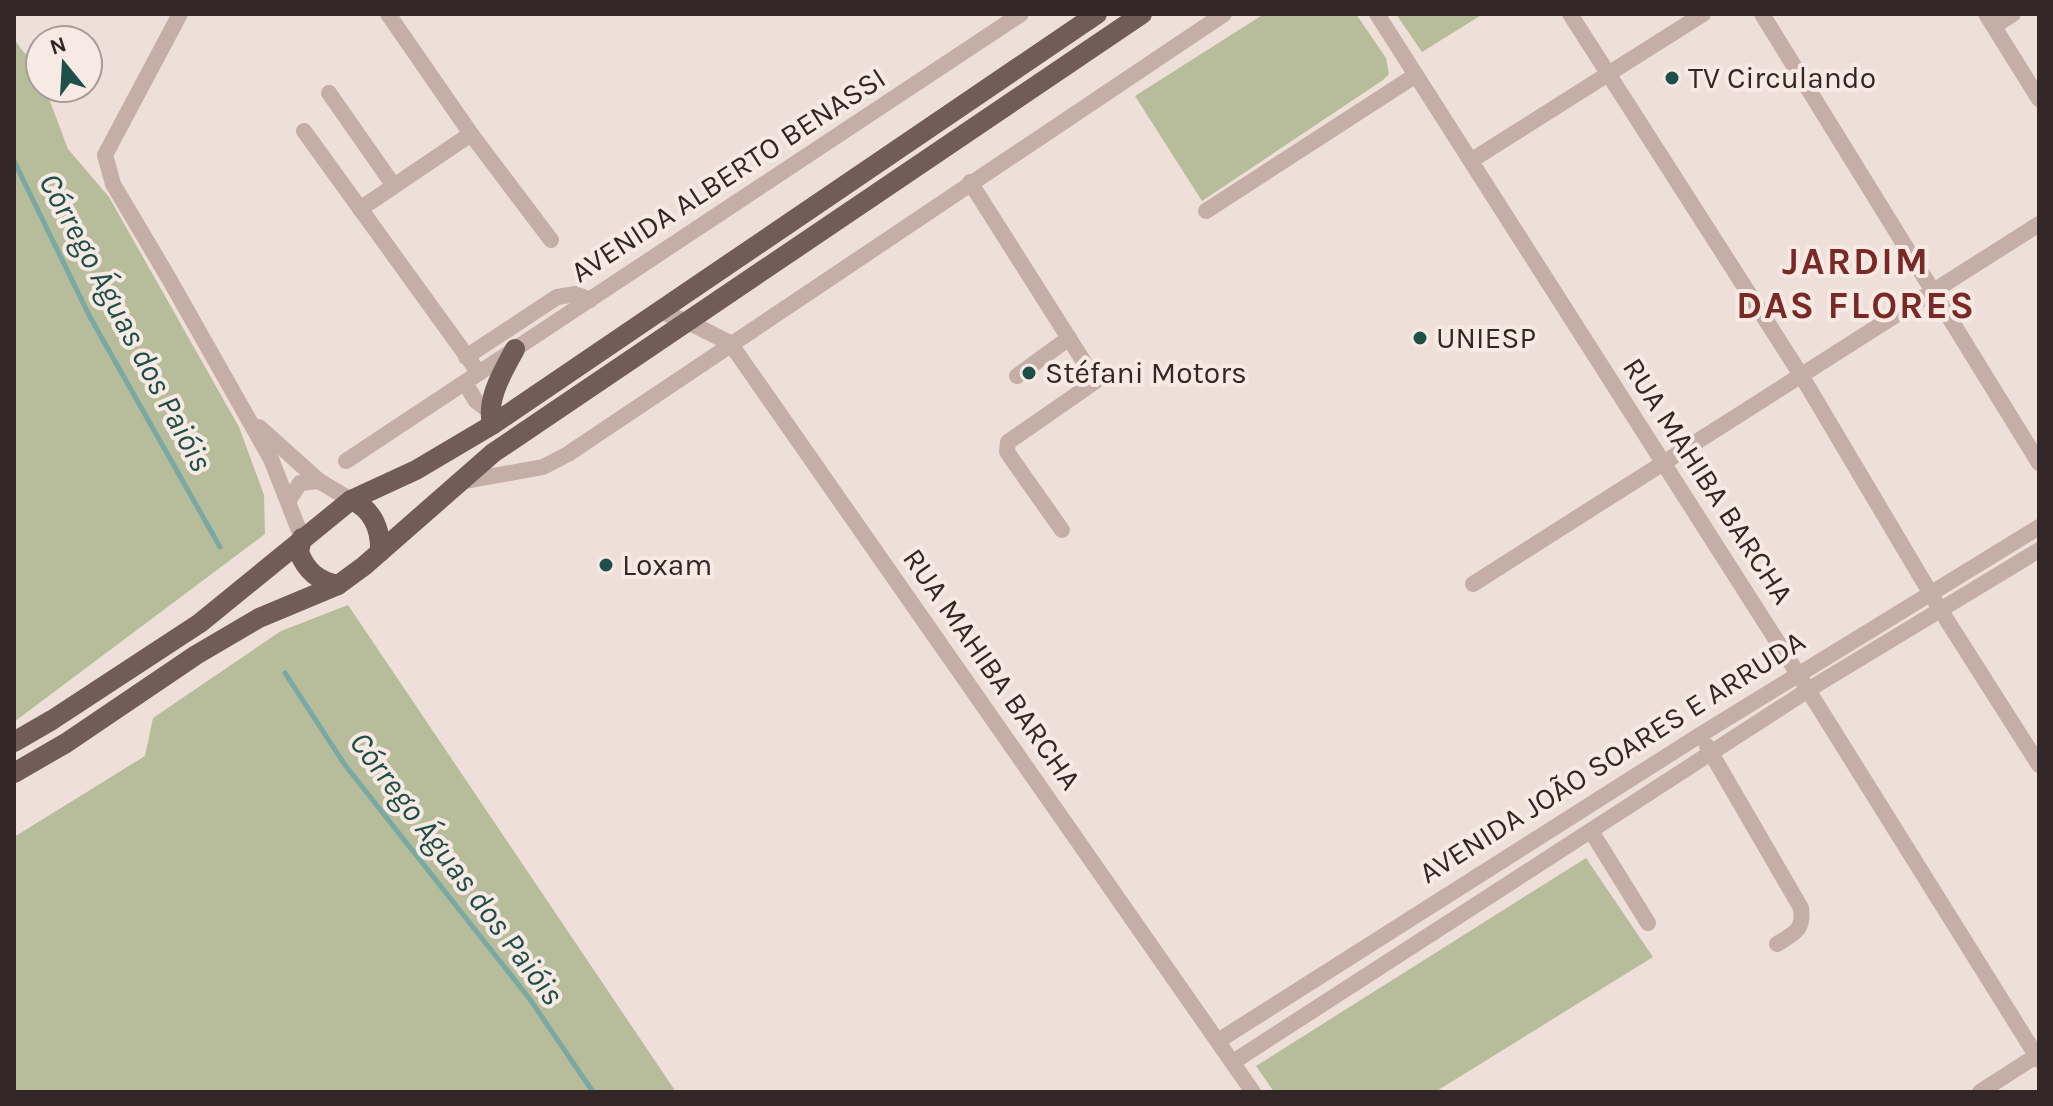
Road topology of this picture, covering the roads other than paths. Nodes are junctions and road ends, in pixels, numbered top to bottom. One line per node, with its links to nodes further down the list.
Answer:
1 (180, 14): 37 (street)
2 (388, 14): 18 (street)
3 (1021, 14): 27 (street, AVENIDA ALBERTO BENASSI)
4 (1097, 14): 28 (main road)
5 (1142, 14): 29 (main road)
6 (1224, 14): 20 (street)
7 (1377, 14): 14 (street, RUA MAHIBA BARCHA)
8 (1570, 14): 13 (street)
9 (1703, 14): 13 (street)
10 (1762, 14): 26 (street)
11 (2013, 14): 12 (street)
12 (1990, 20): 16 (street)
13 (1609, 74): 19 (street); 34 (street)
14 (1416, 75): 19 (street, RUA MAHIBA BARCHA); 23 (street)
15 (329, 93): 21 (street)
16 (2039, 99)
17 (304, 131): 22 (street)
18 (471, 134): 21 (street); 25 (street)
19 (1472, 160): 40 (street, RUA MAHIBA BARCHA)
20 (970, 182): 30 (street); 31 (street)
21 (394, 186): 22 (street)
22 (360, 209): 33 (street)
23 (1206, 211)
24 (2039, 224): 26 (street)
25 (551, 240)
26 (1935, 291): 34 (street); 41 (street)
27 (590, 300): 32 (street, AVENIDA ALBERTO BENASSI); 33 (street)
28 (659, 311): 29 (street, RUA MAHIBA BARCHA); 38 (main road)
29 (688, 322): 31 (street, RUA MAHIBA BARCHA); 43 (main road)
30 (1069, 338): 35 (street); 47 (street)
31 (730, 343): 43 (street); 69 (street, RUA MAHIBA BARCHA)
32 (515, 349): 36 (street, AVENIDA ALBERTO BENASSI); 38 (main road)
33 (466, 357): 36 (street)
34 (1801, 375): 40 (street); 53 (street)
35 (1017, 376)
36 (472, 378): 38 (street); 39 (street, AVENIDA ALBERTO BENASSI)
37 (246, 416): 42 (street); 44 (street)
38 (490, 418): 45 (main road)
39 (346, 461)
40 (1662, 463): 51 (street); 55 (street, RUA MAHIBA BARCHA)
41 (2039, 463)
42 (319, 481): 44 (street); 45 (street)
43 (460, 482): 50 (main road)
44 (289, 500): 48 (street)
45 (351, 500): 48 (main road); 50 (main road)
46 (2039, 527): 53 (street, AVENIDA JOÃO SOARES E ARRUDA)
47 (1062, 530)
48 (302, 538): 52 (main road); 60 (main road)
49 (2039, 550): 54 (street, AVENIDA JOÃO SOARES E ARRUDA)
50 (380, 552): 52 (main road)
51 (1473, 584)
52 (338, 585): 63 (main road)
53 (1931, 593): 54 (street); 55 (street, AVENIDA JOÃO SOARES E ARRUDA)
54 (1941, 611): 56 (street, AVENIDA JOÃO SOARES E ARRUDA); 62 (street)
55 (1798, 674): 56 (street, RUA MAHIBA BARCHA); 57 (street, AVENIDA JOÃO SOARES E ARRUDA)
56 (1808, 690): 58 (street, AVENIDA JOÃO SOARES E ARRUDA); 70 (street, RUA MAHIBA BARCHA)
57 (1764, 695): 58 (street); 59 (street, AVENIDA JOÃO SOARES E ARRUDA)
58 (1775, 712): 61 (street, AVENIDA JOÃO SOARES E ARRUDA)
59 (1700, 735): 61 (street); 67 (street, AVENIDA JOÃO SOARES E ARRUDA)
60 (14, 742)
61 (1712, 753): 64 (street, AVENIDA JOÃO SOARES E ARRUDA); 66 (street)
62 (2039, 765)
63 (14, 773)
64 (1591, 831): 65 (street); 68 (street, AVENIDA JOÃO SOARES E ARRUDA)
65 (1648, 923)
66 (1777, 944)
67 (1344, 959): 68 (street); 69 (street, AVENIDA JOÃO SOARES E ARRUDA)
68 (1358, 981): 71 (street, AVENIDA JOÃO SOARES E ARRUDA)
69 (1218, 1041): 71 (street, RUA MAHIBA BARCHA)
70 (2038, 1057): 73 (street)
71 (1233, 1062): 72 (street, RUA MAHIBA BARCHA)
72 (1253, 1092)
73 (1980, 1092)

